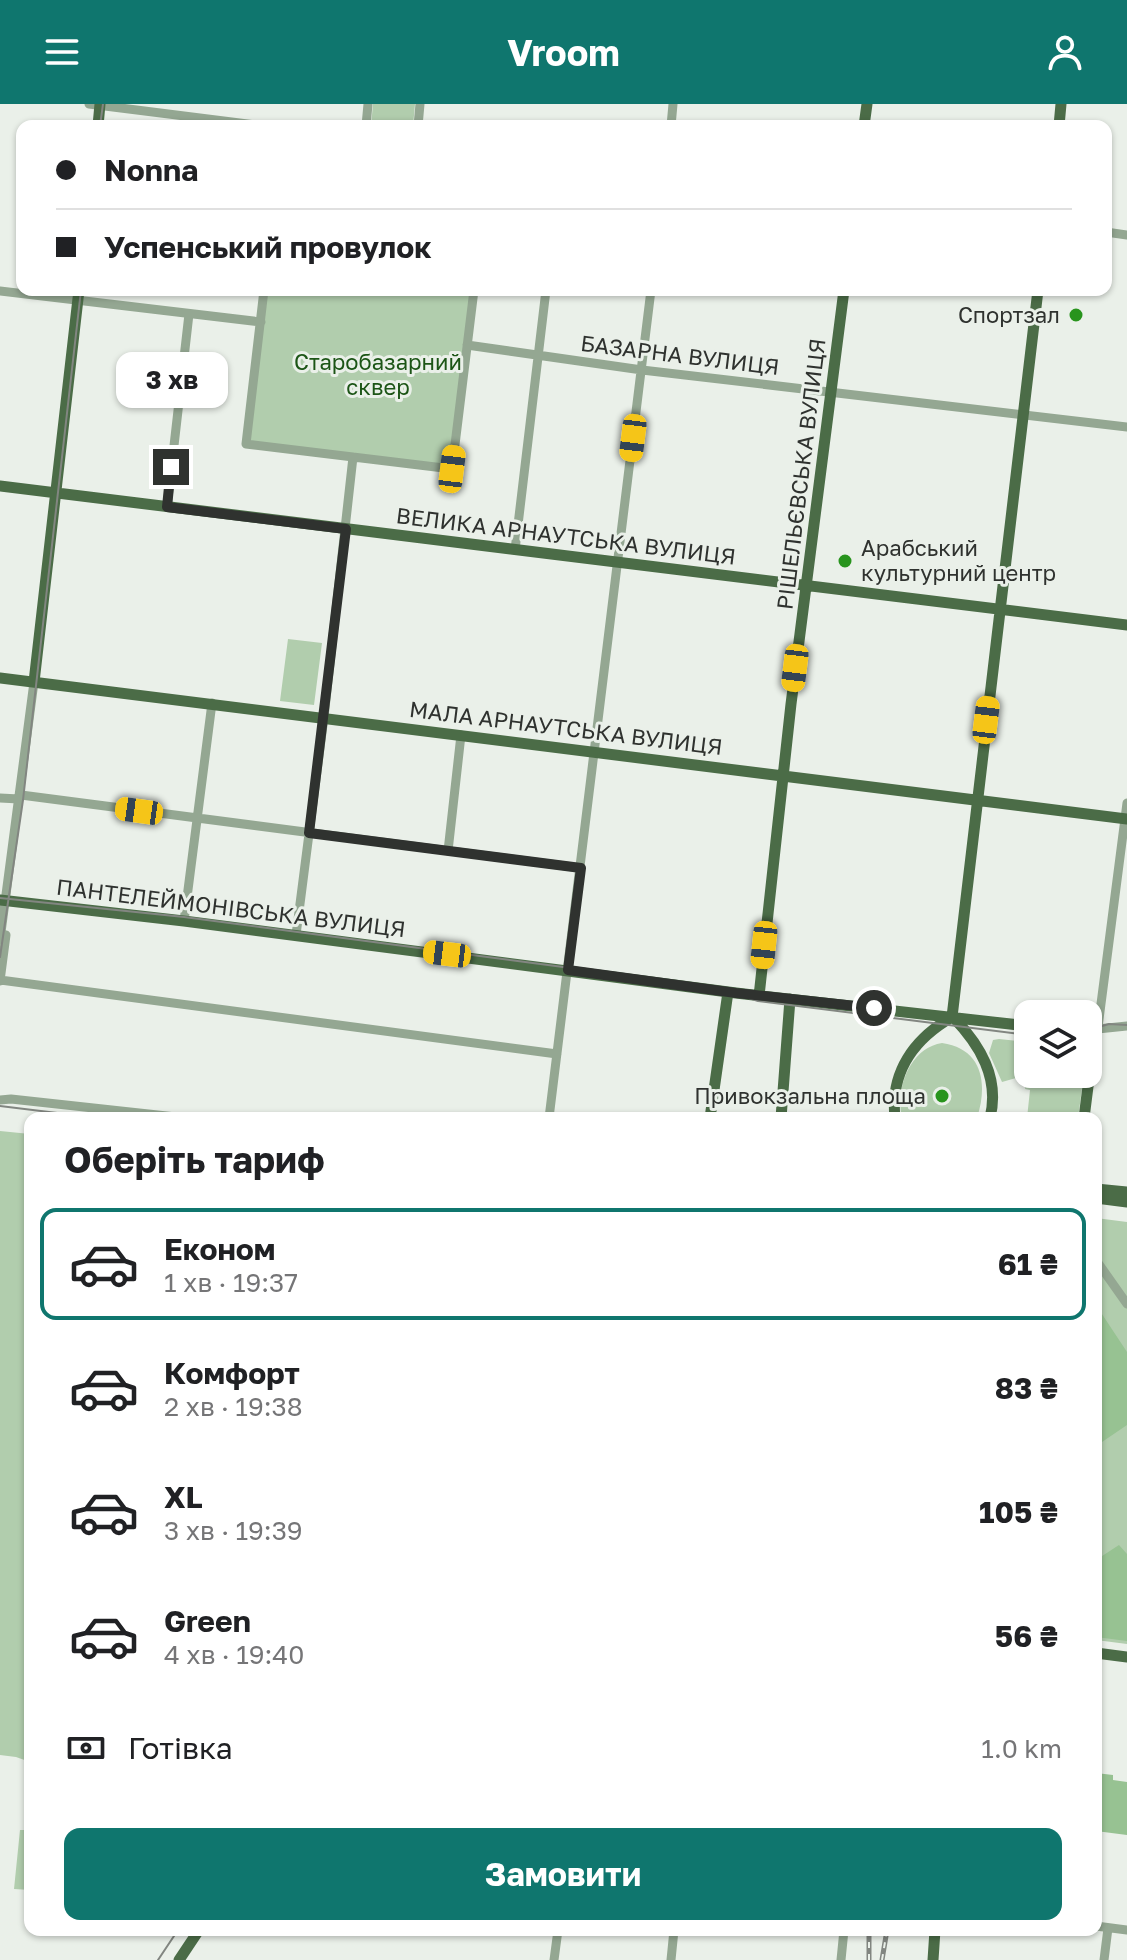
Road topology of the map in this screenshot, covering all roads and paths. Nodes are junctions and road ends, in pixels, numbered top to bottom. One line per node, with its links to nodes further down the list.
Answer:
1 (96, 104): 2 (street)
2 (218, 120)
3 (78, 296): 21 (main road)
4 (84, 296): 11 (street)
5 (263, 296): 12 (street)
6 (473, 296): 13 (street)
7 (545, 296): 14 (street)
8 (650, 296): 15 (street)
9 (843, 296): 16 (main road, РІШЕЛЬЄВСЬКА ВУЛИЦЯ)
10 (1037, 296): 17 (main road)
11 (189, 314): 12 (street); 22 (street)
12 (261, 322): 19 (street)
13 (467, 345): 14 (street, БАЗАРНА ВУЛИЦЯ); 19 (street)
14 (537, 355): 15 (street, БАЗАРНА ВУЛИЦЯ); 24 (street)
15 (642, 370): 16 (street, БАЗАРНА ВУЛИЦЯ); 25 (street)
16 (831, 391): 17 (street, БАЗАРНА ВУЛИЦЯ); 26 (main road, РІШЕЛЬЄВСЬКА ВУЛИЦЯ)
17 (1023, 414): 18 (street, БАЗАРНА ВУЛИЦЯ); 27 (main road)
18 (1127, 427)
19 (353, 457): 23 (street)
20 (0, 486): 21 (main road, ВЕЛИКА АРНАУТСЬКА ВУЛИЦЯ)
21 (56, 493): 22 (main road, ВЕЛИКА АРНАУТСЬКА ВУЛИЦЯ); 30 (main road)
22 (167, 507): 23 (main road, ВЕЛИКА АРНАУТСЬКА ВУЛИЦЯ)
23 (346, 529): 24 (main road, ВЕЛИКА АРНАУТСЬКА ВУЛИЦЯ); 32 (street)
24 (515, 550): 25 (main road, ВЕЛИКА АРНАУТСЬКА ВУЛИЦЯ)
25 (618, 562): 26 (main road, ВЕЛИКА АРНАУТСЬКА ВУЛИЦЯ); 34 (street)
26 (807, 585): 27 (main road, ВЕЛИКА АРНАУТСЬКА ВУЛИЦЯ); 35 (main road, РІШЕЛЬЄВСЬКА ВУЛИЦЯ)
27 (998, 610): 28 (main road, ВЕЛИКА АРНАУТСЬКА ВУЛИЦЯ); 38 (main road)
28 (1127, 625)
29 (0, 678): 30 (main road, МАЛА АРНАУТСЬКА ВУЛИЦЯ)
30 (34, 682): 31 (main road, МАЛА АРНАУТСЬКА ВУЛИЦЯ); 36 (street)
31 (212, 703): 32 (main road, МАЛА АРНАУТСЬКА ВУЛИЦЯ); 41 (street)
32 (324, 717): 33 (main road, МАЛА АРНАУТСЬКА ВУЛИЦЯ); 42 (street)
33 (461, 735): 34 (main road, МАЛА АРНАУТСЬКА ВУЛИЦЯ); 43 (street)
34 (595, 752): 35 (main road, МАЛА АРНАУТСЬКА ВУЛИЦЯ); 44 (street)
35 (783, 776): 38 (main road, МАЛА АРНАУТСЬКА ВУЛИЦЯ); 52 (main road, РІШЕЛЬЄВСЬКА ВУЛИЦЯ)
36 (21, 795): 37 (street); 41 (street); 45 (street)
37 (0, 798)
38 (976, 801): 40 (main road, МАЛА АРНАУТСЬКА ВУЛИЦЯ); 55 (main road)
39 (1127, 803): 40 (street)
40 (1126, 818): 54 (street)
41 (197, 819): 42 (street); 46 (street)
42 (309, 833): 43 (street); 47 (street)
43 (448, 851): 44 (street)
44 (581, 868): 49 (street)
45 (2, 902): 46 (main road, ПАНТЕЛЕЙМОНІВСЬКА ВУЛИЦЯ); 48 (street); 50 (street)
46 (184, 921): 47 (main road, ПАНТЕЛЕЙМОНІВСЬКА ВУЛИЦЯ)
47 (296, 935): 49 (main road, ПАНТЕЛЕЙМОНІВСЬКА ВУЛИЦЯ)
48 (0, 940)
49 (568, 970): 51 (main road, ПАНТЕЛЕЙМОНІВСЬКА ВУЛИЦЯ); 59 (street)
50 (0, 980): 59 (street)
51 (728, 992): 52 (main road, ПАНТЕЛЕЙМОНІВСЬКА ВУЛИЦЯ); 65 (main road)
52 (759, 996): 53 (main road, ПАНТЕЛЕЙМОНІВСЬКА ВУЛИЦЯ)
53 (790, 999): 55 (main road, ПАНТЕЛЕЙМОНІВСЬКА ВУЛИЦЯ); 66 (main road)
54 (1098, 1000)
55 (952, 1017): 56 (main road, ПАНТЕЛЕЙМОНІВСЬКА ВУЛИЦЯ); 67 (main road); 68 (main road)
56 (1014, 1024)
57 (1127, 1026): 58 (street)
58 (1102, 1029)
59 (557, 1054): 64 (street)
60 (1087, 1088): 69 (main road)
61 (1, 1100): 62 (street); 63 (street)
62 (95, 1112)
63 (124, 1112)
64 (550, 1112)
65 (711, 1112)
66 (781, 1112)
67 (895, 1112)
68 (991, 1112)
69 (1085, 1112)
70 (1102, 1190): 71 (main road)
71 (1127, 1192)
72 (1102, 1199): 73 (main road)
73 (1127, 1202)
74 (1102, 1269): 75 (street)
75 (1127, 1304)
76 (1102, 1654): 77 (main road)
77 (1127, 1657)
78 (1102, 1927): 79 (street)
79 (1108, 1928): 80 (street); 92 (street)
80 (1127, 1930)
81 (195, 1936): 86 (main road)
82 (557, 1936): 87 (street)
83 (673, 1936): 88 (street)
84 (843, 1936): 89 (street)
85 (934, 1936): 90 (main road); 91 (main road)
86 (179, 1960)
87 (554, 1960)
88 (671, 1960)
89 (841, 1960)
90 (924, 1960)
91 (933, 1960)
92 (1104, 1960)

